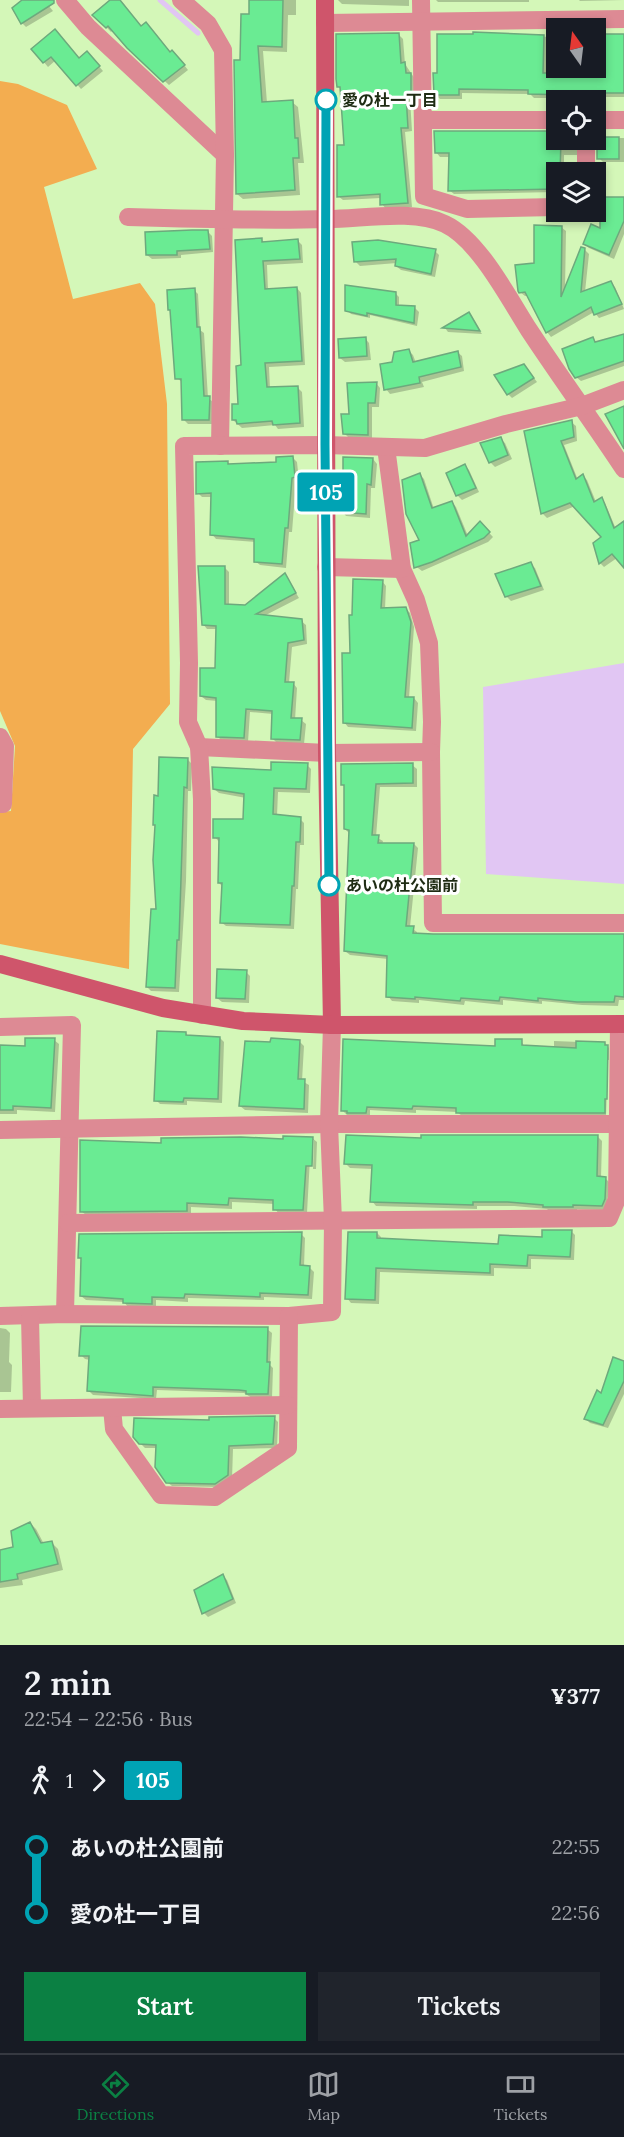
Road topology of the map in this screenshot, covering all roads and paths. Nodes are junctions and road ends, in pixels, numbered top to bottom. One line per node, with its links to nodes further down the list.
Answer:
1 (65, 0): 12 (street)
2 (181, 0): 12 (street)
3 (325, 0): 6 (street)
4 (421, 0): 7 (street)
5 (624, 19): 7 (street)
6 (325, 23): 7 (street); 16 (street)
7 (422, 23): 8 (street)
8 (423, 120): 9 (street); 13 (street)
9 (546, 120)
10 (606, 120): 11 (street)
11 (624, 120)
12 (225, 155): 15 (street)
13 (546, 207)
14 (128, 218): 15 (street)
15 (224, 219): 16 (street); 20 (street)
16 (327, 219): 18 (street); 19 (street)
17 (624, 390): 18 (street)
18 (582, 406): 21 (street); 22 (street)
19 (325, 445): 20 (street); 21 (street); 23 (street)
20 (220, 446): 26 (street)
21 (386, 447): 24 (street)
22 (624, 469)
23 (326, 567): 24 (street); 28 (street)
24 (402, 569): 27 (street)
25 (0, 737): 29 (street)
26 (199, 747): 28 (street); 32 (street)
27 (431, 752): 28 (street); 30 (street)
28 (327, 753): 34 (street)
29 (0, 804)
30 (624, 923)
31 (0, 964): 32 (street)
32 (202, 1015): 34 (street)
33 (621, 1024): 34 (street); 37 (street)
34 (332, 1025): 36 (street)
35 (0, 1028): 38 (street)
36 (330, 1124): 37 (street); 38 (street); 40 (street)
37 (621, 1124): 40 (street)
38 (69, 1129): 39 (street); 41 (street)
39 (0, 1130)
40 (333, 1221): 41 (street); 45 (street)
41 (68, 1223): 42 (street)
42 (65, 1314): 44 (street); 45 (street)
43 (0, 1316): 44 (street)
44 (30, 1316): 47 (street)
45 (289, 1316): 46 (street)
46 (288, 1406): 48 (street); 48 (street)
47 (32, 1408): 48 (street); 49 (street)
48 (112, 1408)
49 (0, 1409)

